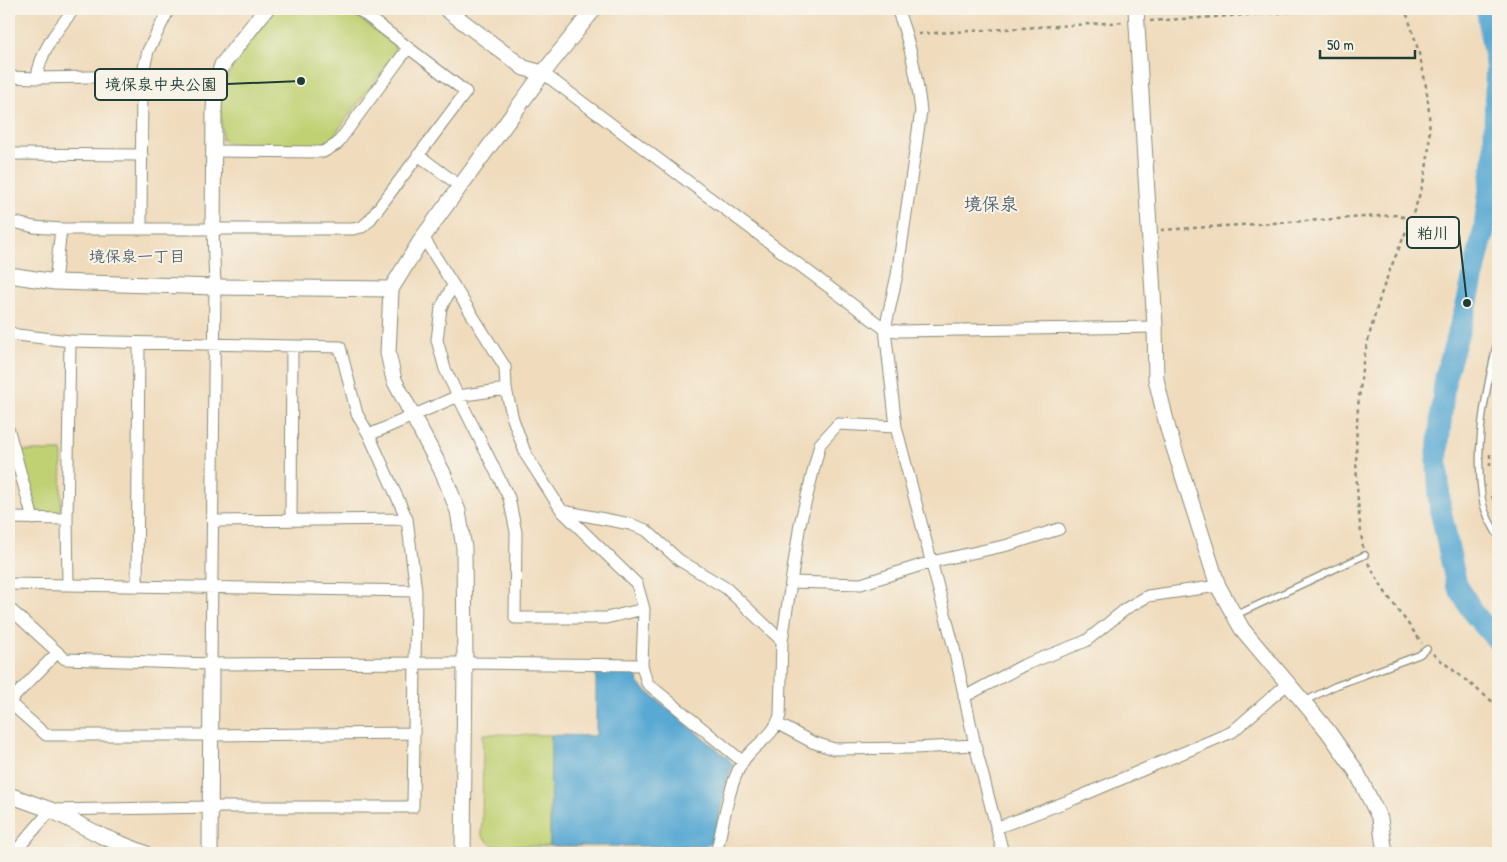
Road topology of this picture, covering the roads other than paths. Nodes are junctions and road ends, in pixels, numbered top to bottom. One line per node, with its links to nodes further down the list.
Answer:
1 (74, 9): 13 (street)
2 (170, 9): 11 (street)
3 (266, 9): 14 (street)
4 (358, 9): 9 (street)
5 (446, 9): 10 (street)
6 (594, 9): 10 (street)
7 (898, 9): 31 (street)
8 (1136, 15): 30 (street)
9 (408, 48): 15 (street); 18 (street)
10 (543, 73): 19 (street); 31 (street)
11 (142, 76): 13 (street); 14 (street); 17 (street)
12 (9, 77): 13 (street)
13 (37, 78)
14 (216, 83): 15 (street)
15 (214, 151): 23 (street)
16 (9, 154): 17 (street)
17 (142, 155): 22 (street)
18 (418, 155): 19 (street); 23 (street)
19 (460, 186): 24 (street)
20 (9, 220): 21 (street)
21 (61, 229): 22 (street); 26 (street)
22 (141, 229): 23 (street)
23 (213, 230): 28 (street)
24 (423, 237): 27 (street); 29 (street)
25 (9, 275): 26 (street)
26 (55, 282): 28 (street)
27 (453, 285): 38 (street); 39 (street)
28 (215, 287): 29 (street); 36 (street)
29 (391, 289): 40 (street)
30 (1156, 327): 31 (street); 58 (street)
31 (885, 329): 41 (street)
32 (9, 332): 34 (street)
33 (1498, 338): 52 (lane)
34 (70, 341): 35 (street); 47 (street)
35 (139, 343): 36 (street); 59 (street)
36 (213, 344): 37 (street); 50 (street)
37 (292, 346): 43 (street); 49 (street)
38 (506, 390): 39 (street); 44 (street)
39 (458, 396): 40 (street); 63 (street)
40 (412, 416): 43 (street); 69 (street)
41 (896, 427): 54 (street); 55 (street)
42 (9, 431): 46 (street)
43 (369, 436): 48 (street)
44 (562, 512): 63 (street); 65 (street)
45 (9, 518): 46 (street)
46 (33, 519): 47 (street)
47 (67, 519): 57 (street)
48 (407, 519): 49 (street); 61 (street)
49 (291, 520): 50 (street)
50 (213, 521): 60 (street)
51 (1059, 529): 54 (street)
52 (1498, 536)
53 (1365, 555): 64 (lane)
54 (931, 562): 55 (street); 73 (street)
55 (791, 582): 65 (street)
56 (9, 584): 57 (street)
57 (68, 586): 59 (street)
58 (1218, 586): 64 (street); 73 (street)
59 (137, 587): 60 (street)
60 (212, 589): 61 (street); 70 (street)
61 (416, 591): 68 (street)
62 (9, 608): 67 (street)
63 (644, 609): 71 (street)
64 (1234, 616): 72 (street)
65 (782, 641): 76 (street)
66 (1427, 649): 75 (lane)
67 (57, 654): 70 (street); 74 (street)
68 (415, 663): 69 (street); 70 (street); 77 (street)
69 (465, 663): 71 (street); 88 (street)
70 (211, 664): 78 (street)
71 (642, 665): 80 (street)
72 (1287, 684): 75 (street); 84 (street)
73 (964, 697): 79 (street)
74 (9, 702): 78 (street)
75 (1303, 702): 91 (street)
76 (778, 724): 79 (street); 80 (street)
77 (414, 733): 78 (street); 82 (street)
78 (211, 735): 82 (street)
79 (975, 745): 84 (street)
80 (742, 761): 89 (street)
81 (9, 795): 83 (street)
82 (211, 807): 83 (street); 87 (street)
83 (51, 810): 85 (street); 86 (street)
84 (996, 828): 90 (street)
85 (14, 853)
86 (144, 853)
87 (210, 853)
88 (463, 853)
89 (716, 853)
90 (1003, 853)
91 (1385, 853)

